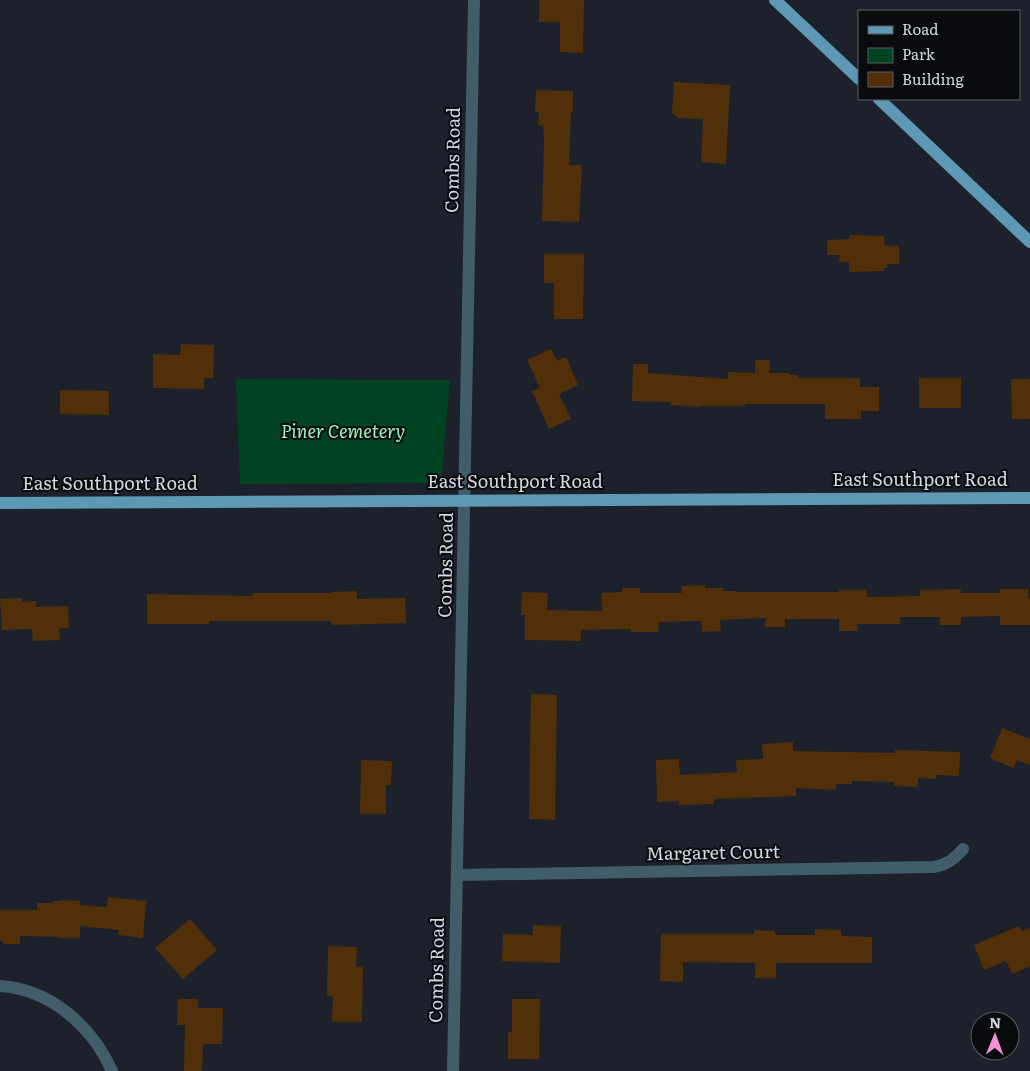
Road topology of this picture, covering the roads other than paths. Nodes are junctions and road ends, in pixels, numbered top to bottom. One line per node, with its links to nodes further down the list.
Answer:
1 (474, 0): 7 (street, Combs Road)
2 (775, 0): 3 (main road)
3 (858, 78)
4 (880, 100): 5 (main road)
5 (1030, 242)
6 (1030, 498): 7 (main road, East Southport Road)
7 (464, 500): 8 (main road, East Southport Road); 10 (street, Combs Road)
8 (0, 503)
9 (964, 849): 10 (street, Margaret Court)
10 (457, 875): 13 (street, Combs Road)
11 (0, 986): 12 (street)
12 (112, 1071)
13 (453, 1071)

